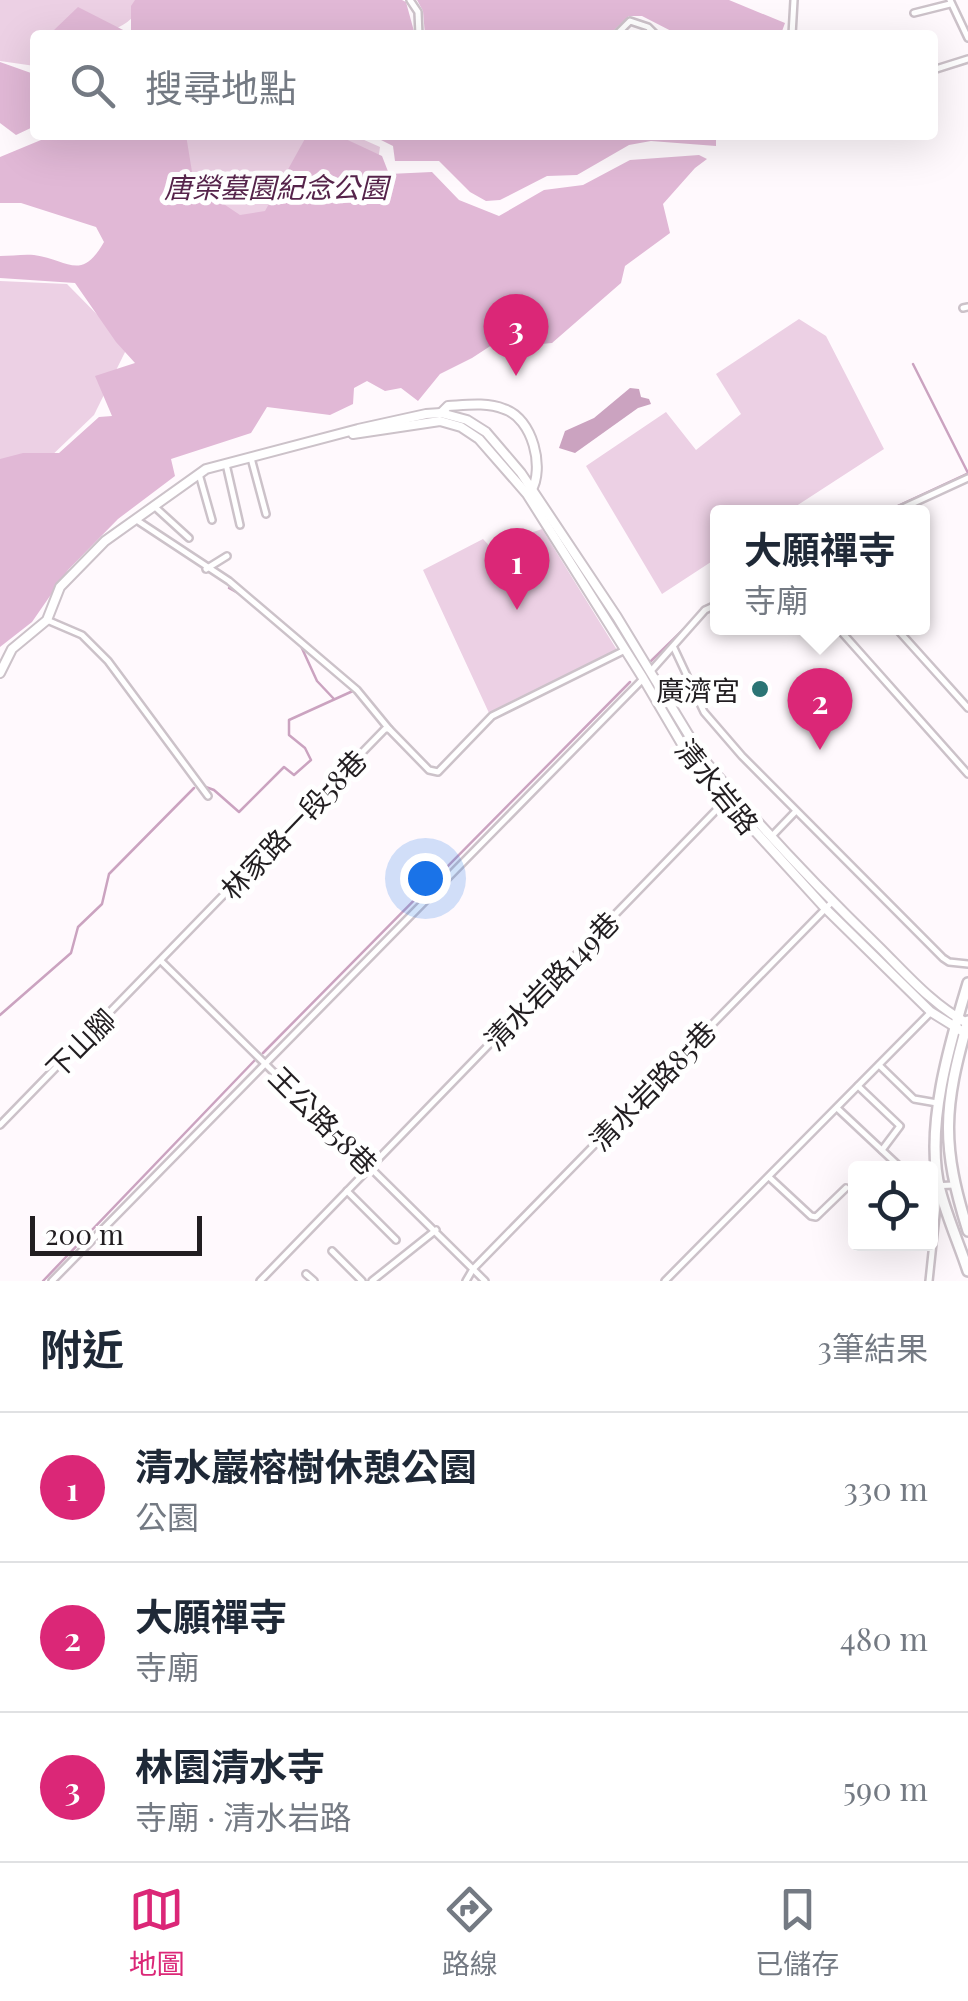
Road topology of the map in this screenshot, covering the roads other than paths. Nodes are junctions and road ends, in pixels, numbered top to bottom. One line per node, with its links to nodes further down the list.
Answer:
1 (410, 0): 5 (street)
2 (794, 0): 8 (street)
3 (950, 2): 4 (street); 9 (street)
4 (914, 13)
5 (419, 30)
6 (621, 30): 7 (street)
7 (651, 30)
8 (792, 30)
9 (968, 38)
10 (968, 59): 11 (street)
11 (938, 68)
12 (440, 417): 13 (street, 清水岩路); 17 (street, 清水岩路); 17 (street, 清水岩路)
13 (251, 458): 14 (street, 清水岩路); 20 (street)
14 (226, 464): 15 (street, 清水岩路); 23 (street)
15 (199, 474): 18 (street, 清水岩路); 22 (street)
16 (968, 478): 19 (street)
17 (530, 492): 32 (street, 清水岩路); 34 (street, 清水岩路)
18 (153, 505): 21 (street, 清水岩路); 24 (street)
19 (909, 505)
20 (266, 514)
21 (135, 518): 26 (street); 28 (street, 清水岩路)
22 (212, 520)
23 (240, 526)
24 (189, 538)
25 (227, 556): 26 (street)
26 (206, 569): 36 (street)
27 (710, 608): 31 (street)
28 (48, 620): 33 (street, 清水岩路); 38 (street)
29 (844, 635): 37 (street)
30 (902, 635): 35 (street)
31 (674, 648): 34 (street); 40 (street)
32 (625, 650): 34 (street, 清水岩路); 36 (street, 林家路一段58巷)
33 (0, 672)
34 (647, 675): 39 (street, 清水岩路); 48 (street)
35 (968, 708)
36 (389, 729): 43 (street, 林家路一段58巷)
37 (968, 774)
38 (208, 796)
39 (729, 797): 41 (street, 清水岩路); 57 (street, 清水岩路149巷)
40 (796, 810): 41 (street); 44 (street)
41 (768, 840): 42 (street, 清水岩路)
42 (829, 905): 46 (street, 清水岩路); 47 (street, 清水岩路); 69 (street, 清水岩路85巷)
43 (162, 961): 48 (street, 王公路58巷); 53 (street, 下山腳)
44 (968, 964)
45 (968, 984): 47 (main road)
46 (931, 1012): 47 (street, 清水岩路); 49 (street)
47 (962, 1025): 51 (main road); 59 (main road)
48 (267, 1062): 57 (street, 王公路58巷); 73 (street)
49 (879, 1064): 50 (street); 51 (street)
50 (858, 1086): 52 (street); 54 (street)
51 (940, 1104): 56 (main road)
52 (837, 1108): 54 (street); 58 (street)
53 (0, 1125)
54 (882, 1150): 55 (street)
55 (894, 1161)
56 (936, 1161)
57 (371, 1167): 62 (street, 清水岩路149巷); 64 (street, 王公路58巷)
58 (768, 1178): 61 (street); 80 (street)
59 (954, 1185): 60 (street); 65 (main road)
60 (938, 1187)
61 (846, 1188)
62 (347, 1192): 66 (street); 74 (street, 清水岩路149巷)
63 (938, 1195): 70 (main road)
64 (436, 1230): 69 (street, 王公路58巷); 72 (street)
65 (968, 1231)
66 (396, 1240)
67 (332, 1251): 76 (street)
68 (931, 1251): 81 (street)
69 (473, 1269): 78 (street, 清水岩路85巷); 79 (street, 王公路58巷)
70 (968, 1270)
71 (306, 1274): 75 (street)
72 (381, 1278): 77 (street)
73 (52, 1281)
74 (260, 1281)
75 (314, 1281)
76 (362, 1281)
77 (372, 1281)
78 (466, 1281)
79 (486, 1281)
80 (665, 1281)
81 (929, 1281)

